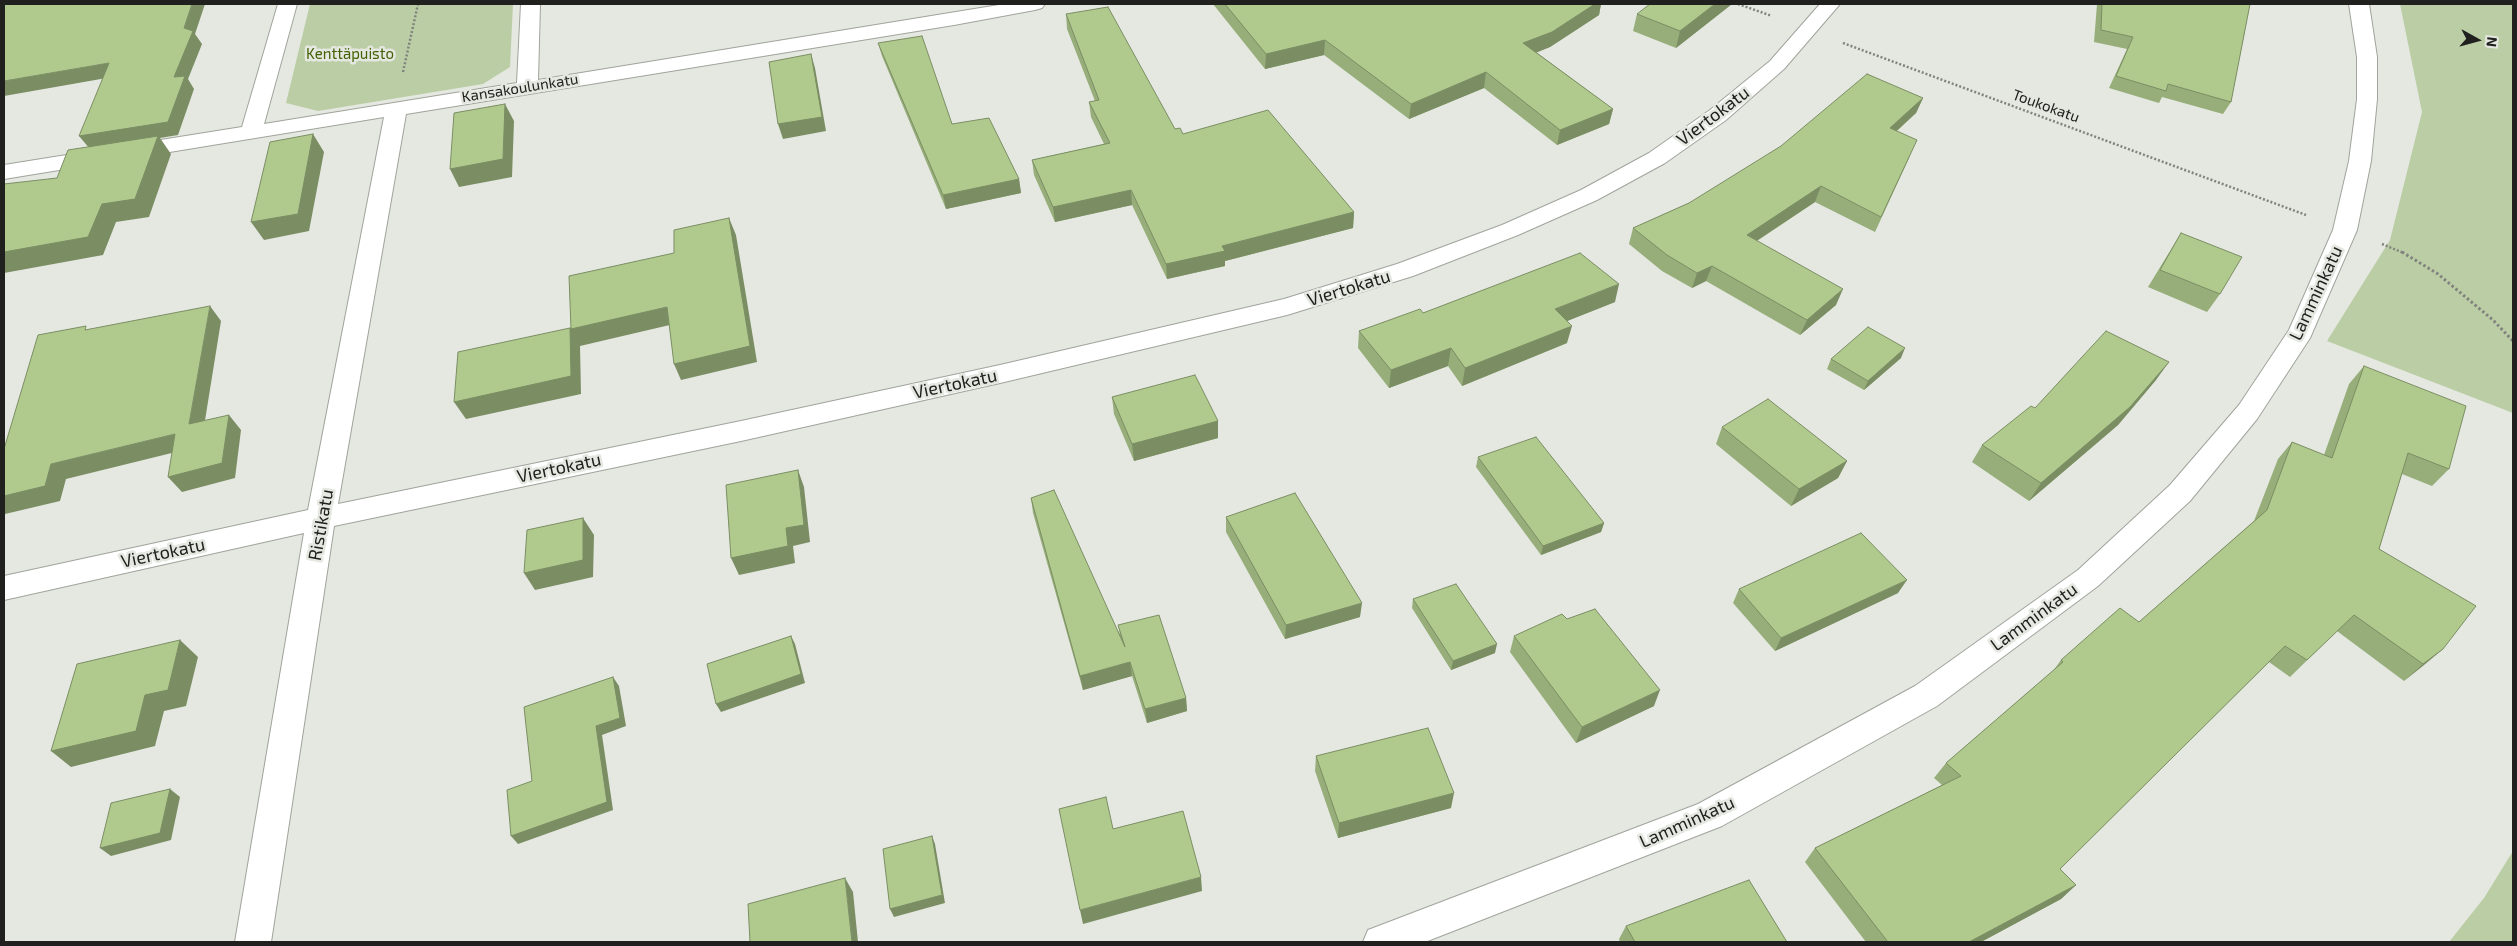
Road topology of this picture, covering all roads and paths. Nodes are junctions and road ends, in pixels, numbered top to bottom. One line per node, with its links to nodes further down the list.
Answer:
1 (287, 4): 11 (street)
2 (418, 4): 10 (path)
3 (530, 4): 9 (street)
4 (1035, 4): 9 (street, Kansakoulunkatu)
5 (1738, 4): 8 (path, Toukokatu)
6 (1830, 4): 8 (street, Viertokatu)
7 (2359, 4): 13 (street, Lamminkatu)
8 (1809, 30): 13 (path, Toukokatu); 15 (street, Viertokatu)
9 (527, 87): 10 (street, Kansakoulunkatu)
10 (396, 108): 11 (street, Kansakoulunkatu); 15 (street, Ristikatu)
11 (252, 130): 12 (street, Kansakoulunkatu)
12 (4, 172)
13 (2345, 230): 14 (path, Toukokatu); 18 (street, Lamminkatu)
14 (2513, 340)
15 (322, 518): 16 (street, Viertokatu); 17 (street, Ristikatu)
16 (4, 588)
17 (253, 942)
18 (1381, 942)

